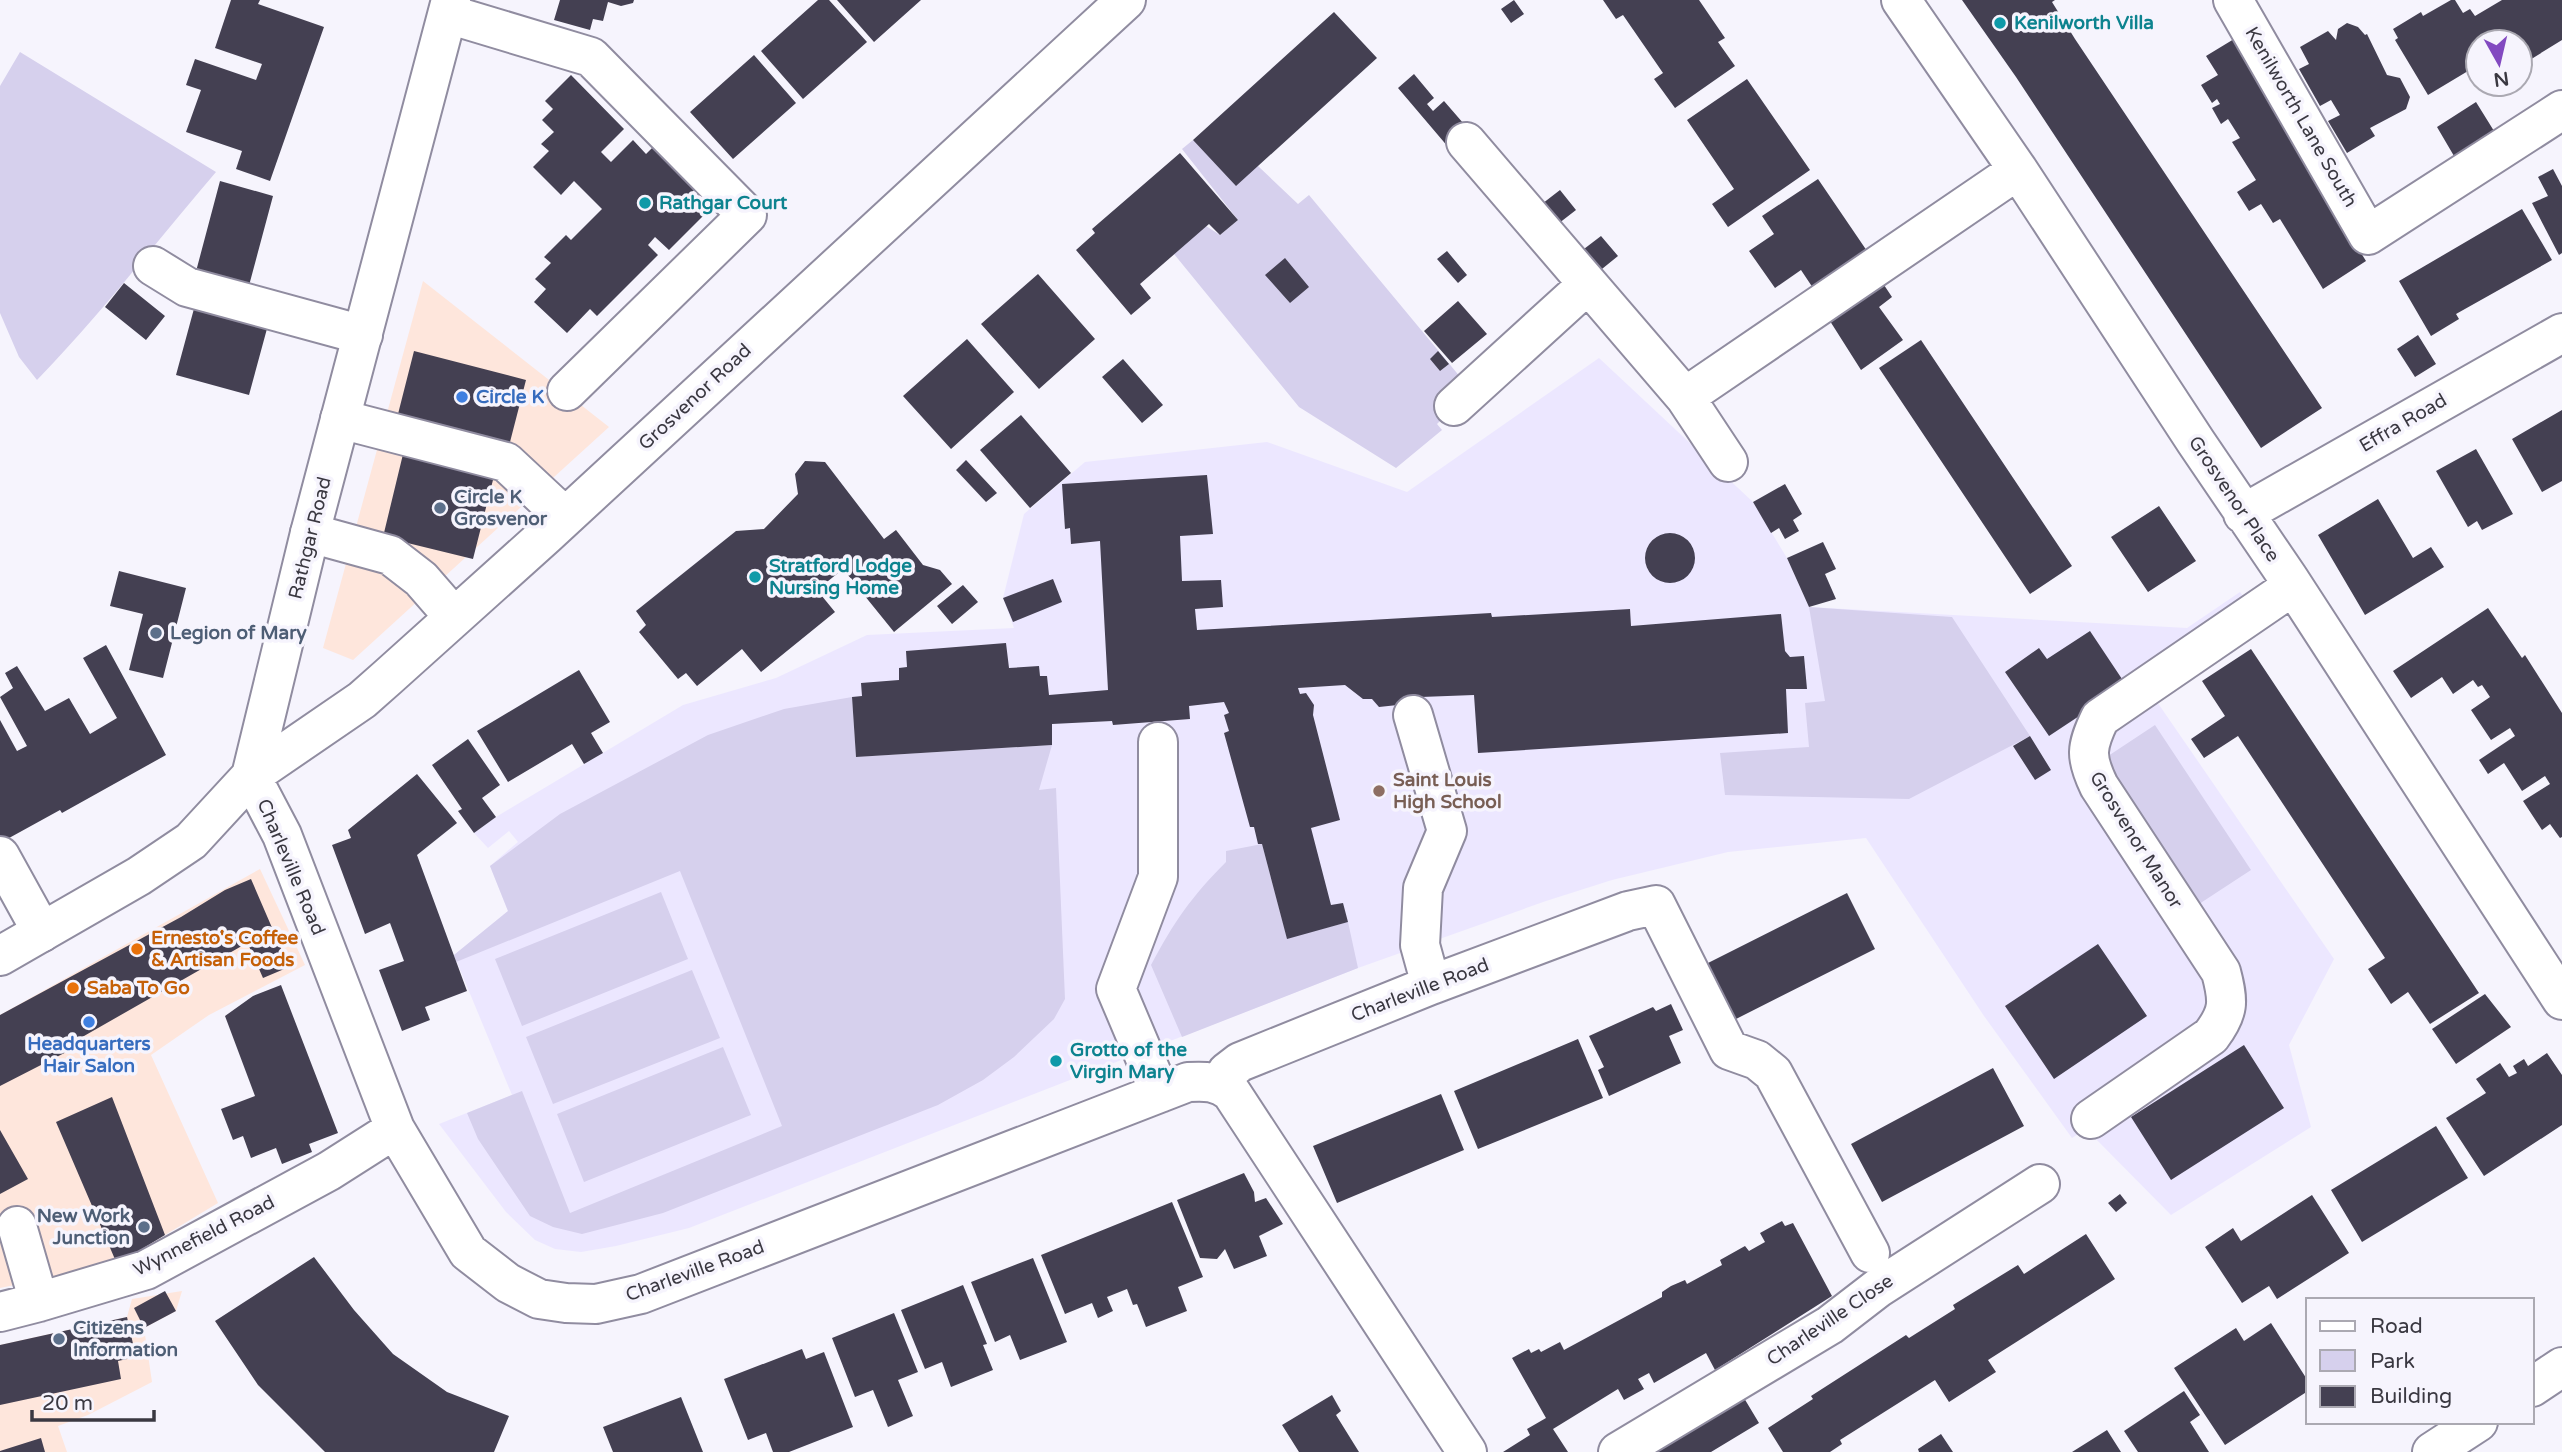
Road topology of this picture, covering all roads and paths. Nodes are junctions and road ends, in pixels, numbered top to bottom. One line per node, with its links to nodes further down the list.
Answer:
1 (1126, 0): 18 (street, Grosvenor Road)
2 (1901, 0): 7 (street, Grosvenor Place)
3 (2233, 0): 5 (street, Kenilworth Lane South)
4 (449, 7): 11 (street, Rathgar Road); 12 (street)
5 (2562, 110)
6 (1465, 142): 9 (street)
7 (2018, 170): 13 (street); 17 (street, Grosvenor Place)
8 (153, 266): 11 (street)
9 (1588, 284): 13 (street); 14 (street)
10 (2562, 333): 17 (street, Effra Road)
11 (363, 335): 15 (street, Rathgar Road)
12 (567, 391)
13 (1685, 397): 16 (street)
14 (1454, 406)
15 (340, 419): 18 (street); 19 (street, Rathgar Road)
16 (1728, 462)
17 (2243, 514): 20 (street, Grosvenor Place)
18 (565, 517): 21 (street, Grosvenor Road)
19 (310, 533): 21 (street); 24 (street, Rathgar Road)
20 (2293, 586): 29 (street, Grosvenor Place); 32 (street, Grosvenor Manor)
21 (454, 617): 24 (street, Grosvenor Road)
22 (1413, 715): 28 (street)
23 (1158, 743): 31 (street)
24 (251, 776): 26 (street, Rathgar Road); 33 (street, Charleville Road)
25 (0, 856): 26 (street)
26 (42, 932): 27 (street, Rathgar Road)
27 (0, 956)
28 (1431, 985): 30 (street, Charleville Road); 36 (street, Charleville Road)
29 (2562, 1000)
30 (1221, 1084): 31 (street, Charleville Road); 42 (street)
31 (1160, 1093): 33 (street, Charleville Road)
32 (2091, 1119)
33 (395, 1129): 37 (street, Wynnefield Road)
34 (2040, 1184): 43 (street, Charleville Close)
35 (16, 1226): 37 (street)
36 (1870, 1253)
37 (39, 1303): 38 (street, Wynnefield Road)
38 (0, 1311)
39 (2562, 1367): 40 (street)
40 (2534, 1386)
41 (2475, 1424): 44 (street)
42 (1467, 1452)
43 (1618, 1452)
44 (2432, 1452)

